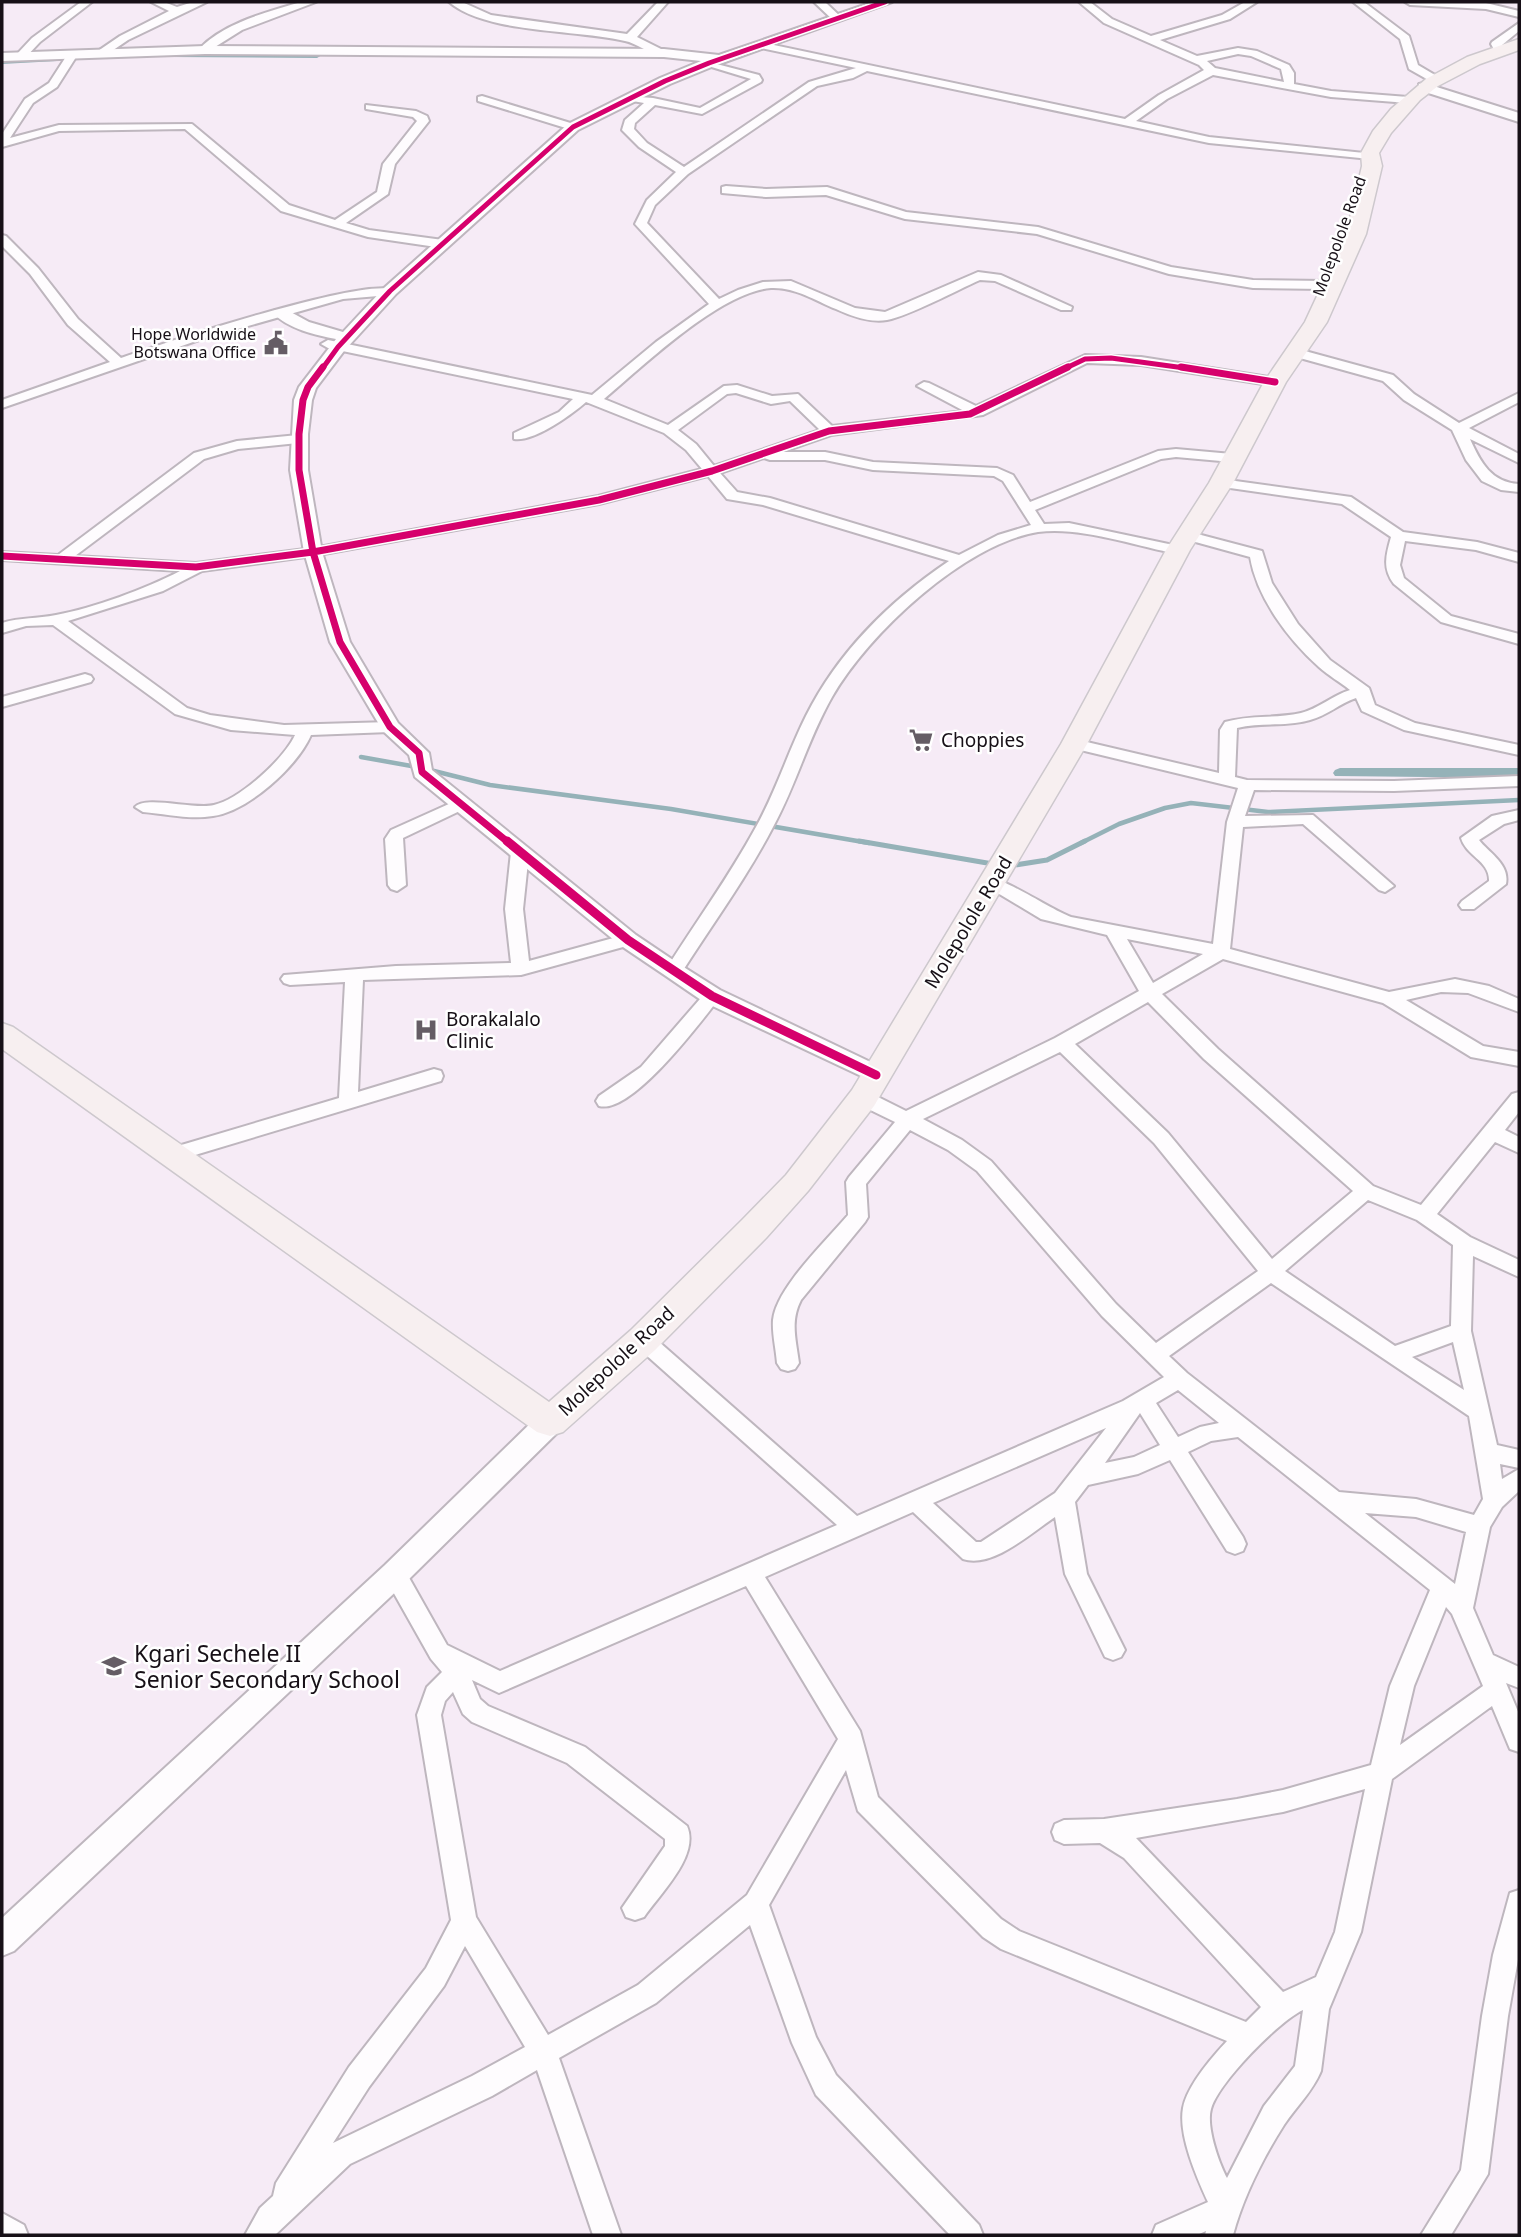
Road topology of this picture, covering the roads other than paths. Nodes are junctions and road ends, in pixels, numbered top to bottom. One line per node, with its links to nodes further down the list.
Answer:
1 (88, 2): 28 (street)
2 (156, 2): 13 (street)
3 (202, 2): 13 (street)
4 (311, 2): 22 (street)
5 (454, 2): 17 (street)
6 (663, 2): 18 (street)
7 (819, 2): 15 (street)
8 (886, 2): 15 (street)
9 (1084, 2): 19 (street)
10 (1252, 2): 19 (street)
11 (1358, 2): 34 (street)
12 (1410, 2): 14 (street)
13 (177, 11): 23 (street)
14 (1519, 14)
15 (838, 19): 21 (street)
16 (1519, 26): 24 (street)
17 (583, 32): 18 (street); 25 (street)
18 (631, 38): 26 (street)
19 (1152, 39): 30 (street)
20 (1519, 44): 24 (main road, Molepolole Road)
21 (760, 45): 31 (street); 32 (street)
22 (208, 46): 23 (street); 25 (street)
23 (109, 48): 27 (street)
24 (1500, 51): 34 (main road, Molepolole Road)
25 (609, 53): 26 (street)
26 (664, 53): 31 (street)
27 (73, 54): 28 (street); 44 (street)
28 (22, 56): 29 (street)
29 (2, 57)
30 (1194, 60): 33 (street); 35 (street)
31 (714, 61): 36 (street); 39 (street)
32 (865, 68): 42 (street); 46 (street)
33 (1211, 71): 35 (street); 42 (street)
34 (1430, 83): 38 (main road, Molepolole Road); 41 (street)
35 (1289, 86): 38 (street)
36 (631, 98): 39 (street); 43 (street)
37 (482, 99): 43 (street)
38 (1408, 100): 45 (main road, Molepolole Road)
39 (653, 102): 46 (street)
40 (370, 107): 48 (street)
41 (1519, 118)
42 (1126, 123): 45 (street)
43 (573, 127): 50 (street)
44 (2, 143): 48 (street)
45 (1370, 158): 51 (main road, Molepolole Road); 57 (main road, Molepolole Road)
46 (684, 172): 53 (street)
47 (726, 190): 51 (street)
48 (336, 224): 50 (street)
49 (2, 239): 59 (street)
50 (438, 242): 52 (street)
51 (1324, 285): 57 (main road, Molepolole Road)
52 (384, 291): 55 (street); 56 (street)
53 (716, 304): 54 (street); 66 (street)
54 (1066, 307)
55 (281, 313): 56 (street); 58 (street)
56 (334, 342): 66 (street); 73 (street)
57 (1294, 352): 60 (main road, Molepolole Road); 69 (street)
58 (140, 359): 59 (street); 63 (street)
59 (119, 363): 63 (street)
60 (1275, 382): 68 (street); 75 (main road, Molepolole Road)
61 (924, 386): 68 (street)
62 (2, 388): 65 (street)
63 (44, 390): 65 (street)
64 (1519, 397): 69 (street)
65 (19, 398): 67 (street)
66 (589, 399): 70 (street); 72 (street)
67 (2, 404)
68 (978, 412): 71 (street)
69 (1458, 429): 76 (street); 79 (street)
70 (669, 430): 71 (street); 77 (street)
71 (829, 431): 74 (street)
72 (519, 436)
73 (293, 438): 84 (street); 88 (street)
74 (758, 456): 77 (street); 80 (street)
75 (1232, 457): 78 (main road, Molepolole Road); 80 (street)
76 (1519, 460)
77 (712, 471): 84 (street); 87 (street)
78 (1221, 482): 82 (street); 83 (main road, Molepolole Road)
79 (1519, 488)
80 (1027, 508): 81 (street)
81 (1039, 527): 83 (street); 87 (street)
82 (1399, 536): 86 (street); 92 (street)
83 (1182, 543): 94 (street); 98 (main road, Molepolole Road)
84 (313, 552): 89 (street); 96 (street)
85 (2, 556): 88 (street)
86 (1519, 558)
87 (961, 560): 116 (street)
88 (59, 561): 89 (street)
89 (197, 567): 90 (street)
90 (56, 620): 91 (street); 97 (street)
91 (2, 628)
92 (1519, 639)
93 (85, 679): 95 (street)
94 (1363, 691): 99 (street); 101 (street)
95 (2, 702)
96 (390, 727): 97 (street); 103 (street)
97 (305, 732): 104 (street)
98 (1074, 744): 101 (street); 108 (main road, Molepolole Road)
99 (1519, 750)
100 (1519, 780): 102 (street)
101 (1227, 781): 102 (street)
102 (1247, 785): 106 (street)
103 (460, 804): 107 (street); 109 (street)
104 (144, 807)
105 (1519, 815): 111 (street)
106 (1236, 822): 110 (street); 114 (street)
107 (520, 852): 113 (street); 115 (street)
108 (1003, 864): 112 (street); 127 (main road, Molepolole Road)
109 (397, 885)
110 (1385, 886)
111 (1468, 905)
112 (1114, 932): 114 (street); 119 (street)
113 (628, 940): 115 (street); 116 (street)
114 (1221, 952): 119 (street); 121 (street)
115 (521, 969): 117 (street)
116 (674, 971): 120 (street)
117 (354, 975): 118 (street); 130 (street)
118 (290, 979)
119 (1150, 993): 124 (street); 135 (street)
120 (712, 996): 127 (street); 129 (street)
121 (1389, 998): 122 (street); 125 (street)
122 (1519, 1006)
123 (2, 1034): 134 (main road)
124 (1062, 1043): 131 (street); 139 (street)
125 (1519, 1059)
126 (434, 1076): 130 (street)
127 (869, 1086): 131 (street); 141 (main road, Molepolole Road)
128 (1519, 1099): 132 (street)
129 (606, 1101)
130 (348, 1103): 134 (street)
131 (909, 1118): 142 (street); 144 (street)
132 (1493, 1132): 133 (street); 136 (street)
133 (1519, 1146)
134 (175, 1154): 148 (main road)
135 (1366, 1191): 136 (street); 139 (street)
136 (1424, 1215): 137 (street)
137 (1463, 1242): 138 (street); 140 (street)
138 (1519, 1269)
139 (1271, 1272): 142 (street); 143 (street)
140 (1461, 1331): 143 (street); 147 (street)
141 (643, 1340): 148 (main road, Molepolole Road); 160 (street)
142 (1154, 1355): 145 (street)
143 (1393, 1355): 147 (street)
144 (788, 1363)
145 (1179, 1379): 146 (street); 149 (street)
146 (1137, 1403): 150 (street); 153 (street); 155 (street)
147 (1478, 1410): 151 (street)
148 (550, 1422): 163 (street)
149 (1242, 1428): 150 (street); 158 (street)
150 (1175, 1449): 153 (street); 161 (street)
151 (1488, 1452): 152 (street); 157 (street)
152 (1519, 1459)
153 (1081, 1478): 156 (street)
154 (1519, 1478): 157 (street)
155 (915, 1500): 156 (street); 160 (street)
156 (1063, 1500): 166 (street)
157 (1494, 1500): 159 (street)
158 (1335, 1501): 159 (street); 164 (street)
159 (1479, 1526): 165 (street)
160 (854, 1527): 162 (street)
161 (1235, 1544)
162 (750, 1572): 168 (street); 171 (street)
163 (395, 1574): 167 (street); 180 (street)
164 (1443, 1587): 165 (street); 173 (street)
165 (1461, 1608): 170 (street)
166 (1113, 1650)
167 (439, 1652): 168 (street); 169 (street)
168 (499, 1682): 169 (street)
169 (461, 1683): 178 (street); 179 (street)
170 (1508, 1684): 172 (street); 173 (street)
171 (851, 1739): 177 (street); 183 (street)
172 (1519, 1741)
173 (1381, 1773): 174 (street); 181 (street)
174 (1104, 1831): 175 (street); 182 (street)
175 (1064, 1832)
176 (1519, 1902): 192 (street)
177 (756, 1905): 184 (street); 190 (street)
178 (635, 1908)
179 (464, 1920): 184 (street); 187 (street)
180 (2, 1940)
181 (1324, 1987): 182 (street); 185 (street)
182 (1279, 2007): 183 (street)
183 (1248, 2036): 185 (street)
184 (544, 2053): 187 (street); 189 (street)
185 (1223, 2222): 191 (street)
186 (2, 2227): 188 (street)
187 (265, 2227)
188 (14, 2235)
189 (607, 2235)
190 (969, 2235)
191 (1166, 2235)
192 (1435, 2235)

